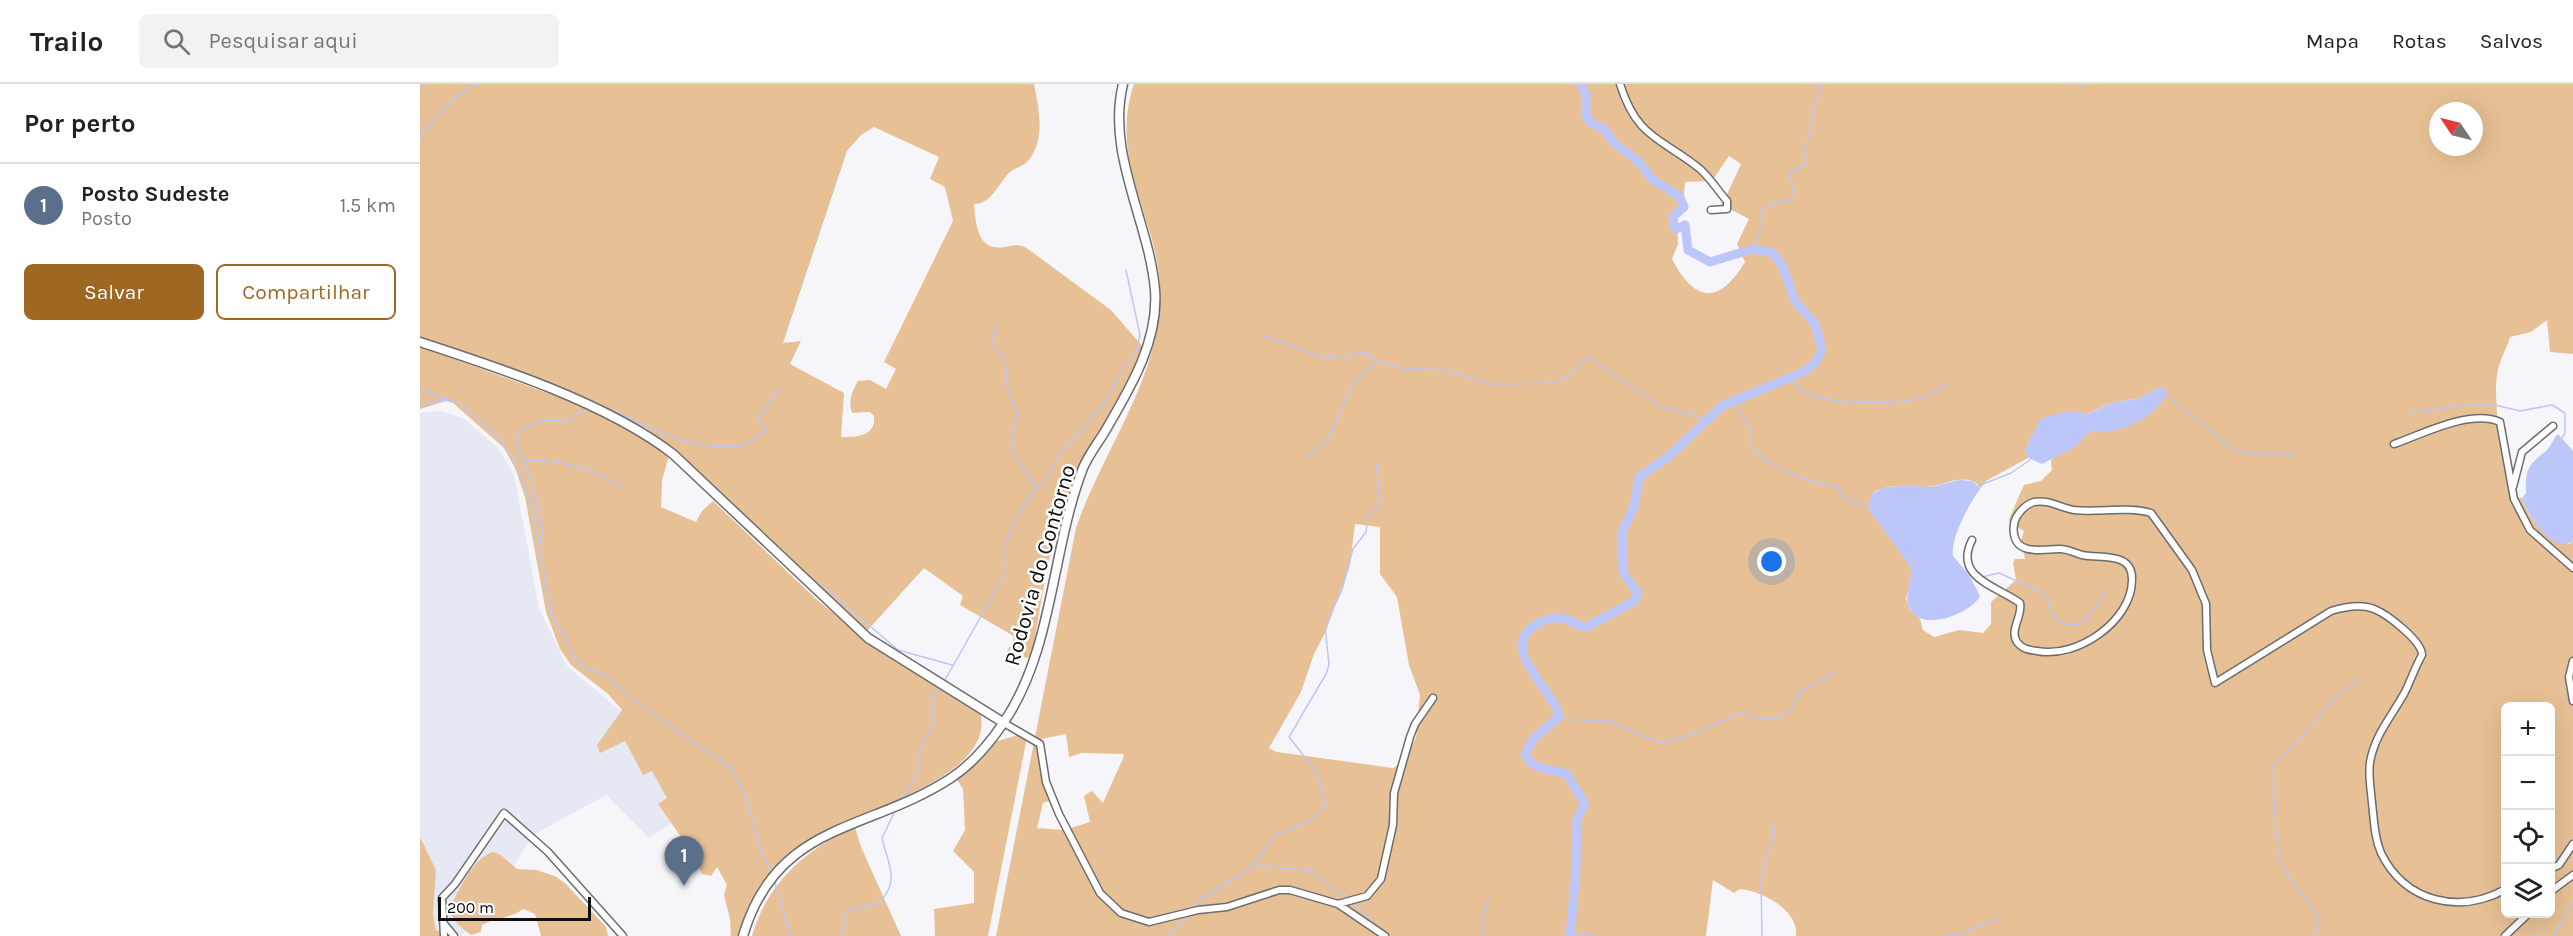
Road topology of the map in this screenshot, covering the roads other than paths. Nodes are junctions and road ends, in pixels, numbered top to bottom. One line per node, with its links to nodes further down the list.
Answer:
1 (1123, 84): 13 (main road, Rodovia do Contorno)
2 (1620, 84): 3 (street)
3 (1711, 210)
4 (420, 342): 13 (main road)
5 (2553, 426): 7 (street)
6 (2394, 444): 7 (street)
7 (2512, 488): 9 (street)
8 (1972, 540): 18 (street)
9 (2573, 568)
10 (2573, 661): 12 (street)
11 (1433, 698): 19 (street)
12 (2573, 701)
13 (1004, 723): 19 (street); 25 (main road, Rodovia do Contorno)
14 (2573, 844): 15 (street)
15 (2555, 867)
16 (2573, 875): 17 (street)
17 (2555, 888)
18 (2501, 891)
19 (1338, 904): 26 (street)
20 (2524, 918): 27 (street)
21 (443, 924): 22 (street); 23 (street); 24 (street)
22 (444, 936)
23 (454, 936)
24 (623, 936)
25 (743, 936)
26 (1384, 936)
27 (2505, 936)

